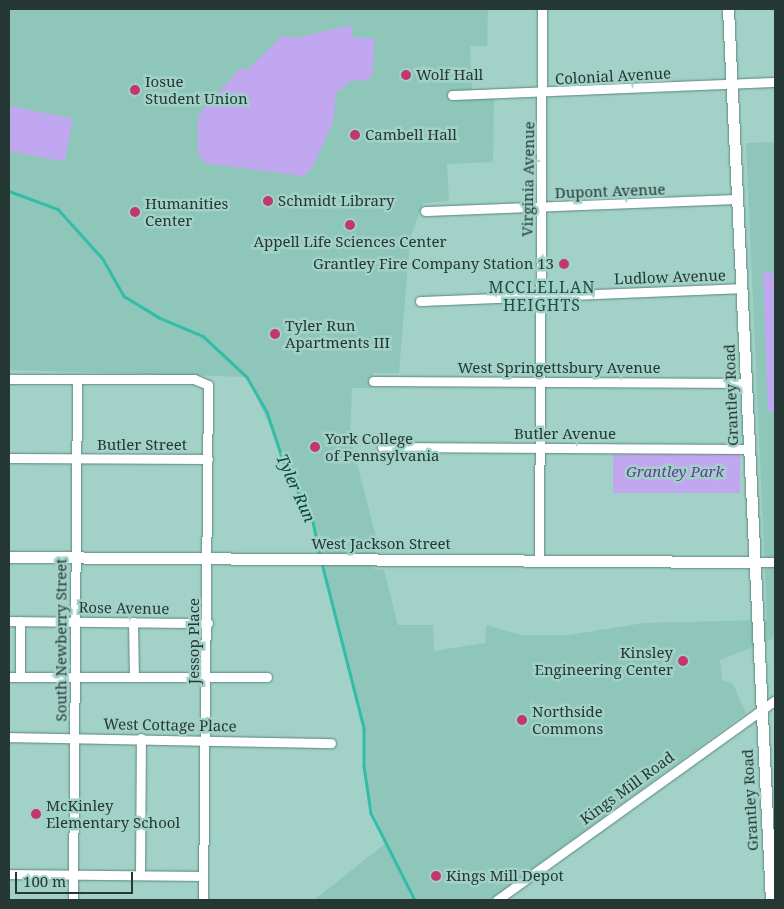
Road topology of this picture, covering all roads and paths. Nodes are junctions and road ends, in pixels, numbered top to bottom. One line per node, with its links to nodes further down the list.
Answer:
1 (542, 9): 5 (street, Virginia Avenue)
2 (728, 9): 4 (street, Grantley Road)
3 (775, 82): 4 (street, Colonial Avenue)
4 (733, 84): 5 (street, Colonial Avenue); 7 (street, Grantley Road)
5 (543, 92): 6 (street, Colonial Avenue); 8 (street, Virginia Avenue)
6 (452, 95)
7 (738, 199): 8 (street, Dupont Avenue); 10 (street, Grantley Road)
8 (541, 207): 9 (street, Dupont Avenue); 11 (street, Virginia Avenue)
9 (424, 211)
10 (741, 288): 11 (street, Ludlow Avenue); 17 (street, Grantley Road)
11 (541, 295): 12 (street, Ludlow Avenue); 16 (street, Virginia Avenue)
12 (420, 301)
13 (9, 379): 14 (street)
14 (76, 379): 22 (street, South Newberry Street); 23 (street, Jessop Place)
15 (373, 381): 16 (street, West Springettsbury Avenue)
16 (541, 382): 17 (street, West Springettsbury Avenue); 19 (street, Virginia Avenue)
17 (745, 383): 20 (street, Grantley Road)
18 (382, 447): 19 (street, Butler Avenue)
19 (540, 447): 20 (street, Butler Avenue); 27 (street, Virginia Avenue)
20 (748, 449): 28 (street, Grantley Road)
21 (9, 458): 22 (street)
22 (76, 458): 23 (street, Butler Street); 25 (street, South Newberry Street)
23 (208, 459): 26 (street, Jessop Place)
24 (9, 557): 25 (street, West Jackson Street)
25 (75, 557): 26 (street, West Jackson Street); 32 (street, South Newberry Street)
26 (208, 558): 27 (street, West Jackson Street); 34 (street, Jessop Place)
27 (539, 560): 28 (street, West Jackson Street)
28 (752, 562): 29 (street); 42 (street, Grantley Road)
29 (775, 562)
30 (9, 621): 31 (street, Rose Avenue)
31 (20, 621): 32 (street, Rose Avenue); 36 (street)
32 (75, 621): 33 (street, Rose Avenue); 39 (street, South Newberry Street)
33 (133, 622): 34 (street, Rose Avenue); 37 (street)
34 (208, 623): 40 (street, Jessop Place)
35 (9, 677): 36 (street)
36 (20, 677): 39 (street)
37 (134, 677): 39 (street); 40 (street)
38 (266, 677): 40 (street)
39 (75, 678): 44 (street, South Newberry Street)
40 (208, 678): 46 (street, Jessop Place)
41 (775, 700): 42 (street, Kings Mill Road)
42 (760, 710): 54 (street, Kings Mill Road); 55 (street, Grantley Road)
43 (9, 737): 44 (street, West Cottage Place)
44 (74, 738): 45 (street, West Cottage Place); 50 (street, South Newberry Street)
45 (141, 738): 46 (street, West Cottage Place); 49 (street)
46 (206, 739): 47 (street, West Cottage Place); 51 (street, Jessop Place)
47 (331, 743)
48 (9, 874): 50 (street)
49 (140, 874): 50 (street); 51 (street)
50 (72, 875): 52 (street, South Newberry Street)
51 (202, 876): 53 (street, Jessop Place)
52 (73, 900)
53 (203, 900)
54 (497, 900)
55 (770, 900)

